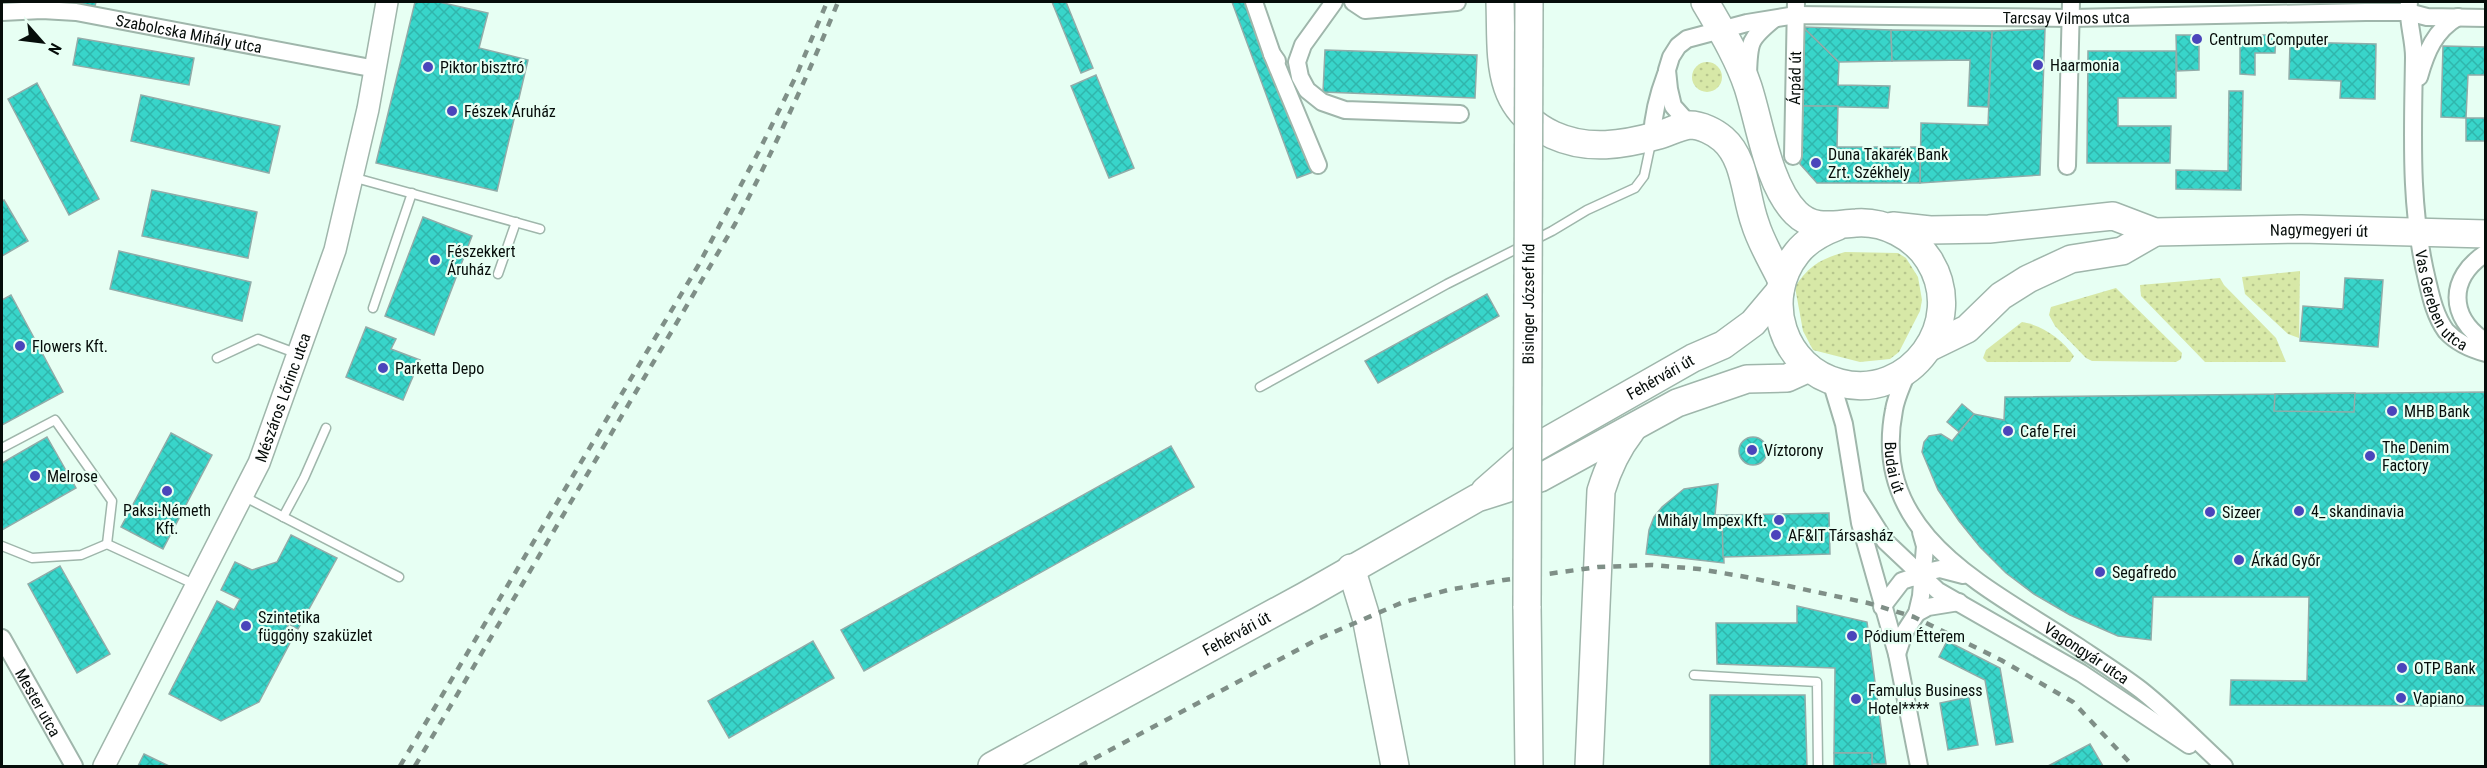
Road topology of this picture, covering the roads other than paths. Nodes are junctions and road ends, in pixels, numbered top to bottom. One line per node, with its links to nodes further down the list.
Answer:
1 (387, 2): 18 (street, Mészáros Lőrinc utca)
2 (1254, 2): 17 (street)
3 (1334, 2): 21 (street)
4 (1353, 2): 5 (street)
5 (1457, 2)
6 (1500, 2): 25 (main road)
7 (1529, 2): 76 (main road, Bisinger József híd, bridge)
8 (1705, 2): 16 (main road)
9 (2408, 7): 11 (street, Tarcsay Vilmos utca); 13 (street, Tarcsay Vilmos utca); 23 (street)
10 (1796, 8): 11 (street, Tarcsay Vilmos utca); 14 (street, Tarcsay Vilmos utca); 26 (street, Árpád út)
11 (2071, 10): 28 (street)
12 (2, 12): 18 (street, Szabolcska Mihály utca)
13 (2458, 17): 15 (street, Tarcsay Vilmos utca); 23 (street)
14 (1775, 18): 16 (street, Tarcsay Vilmos utca); 20 (street)
15 (2486, 18)
16 (1721, 29): 19 (street, Tarcsay Vilmos utca); 20 (main road)
17 (1272, 54): 21 (street); 27 (street)
18 (376, 69): 29 (street, Mészáros Lőrinc utca)
19 (1667, 70): 24 (street); 25 (street, Tarcsay Vilmos utca)
20 (1748, 84): 33 (main road)
21 (1307, 90): 22 (street)
22 (1460, 114)
23 (2413, 114): 36 (street, Vas Gereben utca)
24 (1690, 125): 25 (main road); 40 (main road)
25 (1652, 137): 49 (lane)
26 (1793, 156)
27 (1318, 165)
28 (2067, 166)
29 (352, 177): 30 (lane); 45 (street, Mészáros Lőrinc utca)
30 (412, 193): 31 (lane); 41 (lane)
31 (516, 222): 34 (lane); 39 (lane)
32 (1874, 224): 33 (main road); 35 (main road, Nagymegyeri út); 43 (main road)
33 (1838, 226): 40 (main road)
34 (540, 229)
35 (2155, 232): 36 (main road, Nagymegyeri út); 43 (main road, Nagymegyeri út)
36 (2418, 232): 37 (main road, Nagymegyeri út); 44 (street, Vas Gereben utca)
37 (2486, 234)
38 (2486, 253): 42 (street, Vas Gereben utca)
39 (498, 274)
40 (1781, 286): 48 (main road); 55 (main road, Fehérvári út)
41 (373, 308)
42 (2486, 342)
43 (1930, 347): 47 (main road)
44 (2486, 353)
45 (298, 354): 46 (lane); 54 (street, Mészáros Lőrinc utca)
46 (217, 358)
47 (1907, 372): 48 (main road); 57 (street, Budai út)
48 (1820, 375): 50 (main road, Fehérvári út); 53 (street)
49 (1260, 387)
50 (1635, 426): 55 (main road, Fehérvári út); 77 (main road)
51 (326, 428): 56 (lane)
52 (2, 448): 58 (lane)
53 (1856, 495): 63 (street); 67 (street)
54 (242, 496): 56 (lane); 65 (street, Mészáros Lőrinc utca)
55 (1477, 498): 61 (main road, Fehérvári út)
56 (283, 517): 62 (lane)
57 (1920, 528): 60 (street, Budai út); 63 (street)
58 (107, 544): 59 (lane); 65 (lane)
59 (2, 546)
60 (1940, 551): 64 (street, Vagongyár utca)
61 (1352, 568): 74 (main road, Fehérvári út); 75 (main road)
62 (399, 577)
63 (1922, 577): 64 (street); 66 (street, Vagongyár utca); 67 (street); 68 (street)
64 (1971, 578): 80 (street, Vagongyár utca)
65 (197, 585): 73 (street, Mészáros Lőrinc utca)
66 (1959, 602): 68 (street); 80 (street, Vagongyár utca)
67 (1882, 607): 70 (street)
68 (1917, 613): 70 (street)
69 (2, 638): 72 (street, Mester utca)
70 (1897, 654): 79 (street)
71 (1694, 675): 78 (lane)
72 (74, 766)
73 (104, 766)
74 (992, 766)
75 (1395, 766)
76 (1529, 766)
77 (1589, 766)
78 (1818, 766)
79 (1919, 766)
80 (2222, 766)

